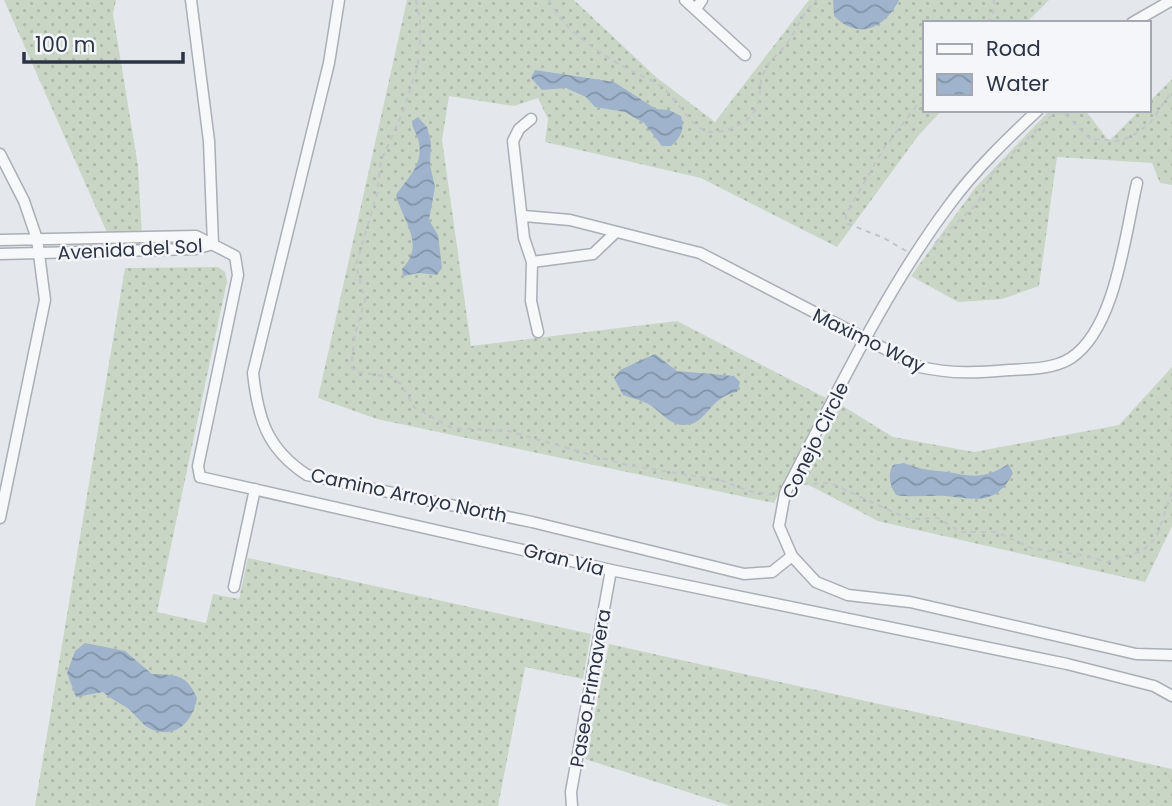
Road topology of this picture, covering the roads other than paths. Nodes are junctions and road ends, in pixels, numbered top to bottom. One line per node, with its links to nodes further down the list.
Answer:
1 (191, 0): 16 (street)
2 (339, 0): 24 (street, Camino Arroyo North)
3 (685, 0): 5 (street)
4 (1170, 0): 6 (street)
5 (699, 4): 7 (street)
6 (1135, 21)
7 (745, 55)
8 (1036, 112): 21 (street, Conejo Circle)
9 (531, 119): 12 (street)
10 (0, 154): 14 (street)
11 (1137, 183): 21 (street, Maximo Way)
12 (524, 216): 13 (street, Maximo Way); 19 (street)
13 (615, 233): 19 (street); 21 (street, Maximo Way)
14 (37, 239): 15 (street, Avenida del Sol); 16 (street, Avenida del Sol); 18 (street)
15 (0, 240)
16 (213, 244): 18 (street, Avenida del Sol); 22 (street, Gran Via)
17 (0, 254): 18 (street, Avenida del Sol)
18 (42, 254): 23 (street)
19 (532, 262): 20 (street)
20 (538, 332)
21 (866, 341): 24 (street, Conejo Circle)
22 (255, 489): 25 (street, Gran Via); 26 (street)
23 (0, 518)
24 (792, 556): 27 (street, Conejo Circle)
25 (611, 570): 28 (street, Gran Via); 29 (street, Paseo Primavera)
26 (234, 587)
27 (1172, 655)
28 (1172, 696)
29 (572, 806)

